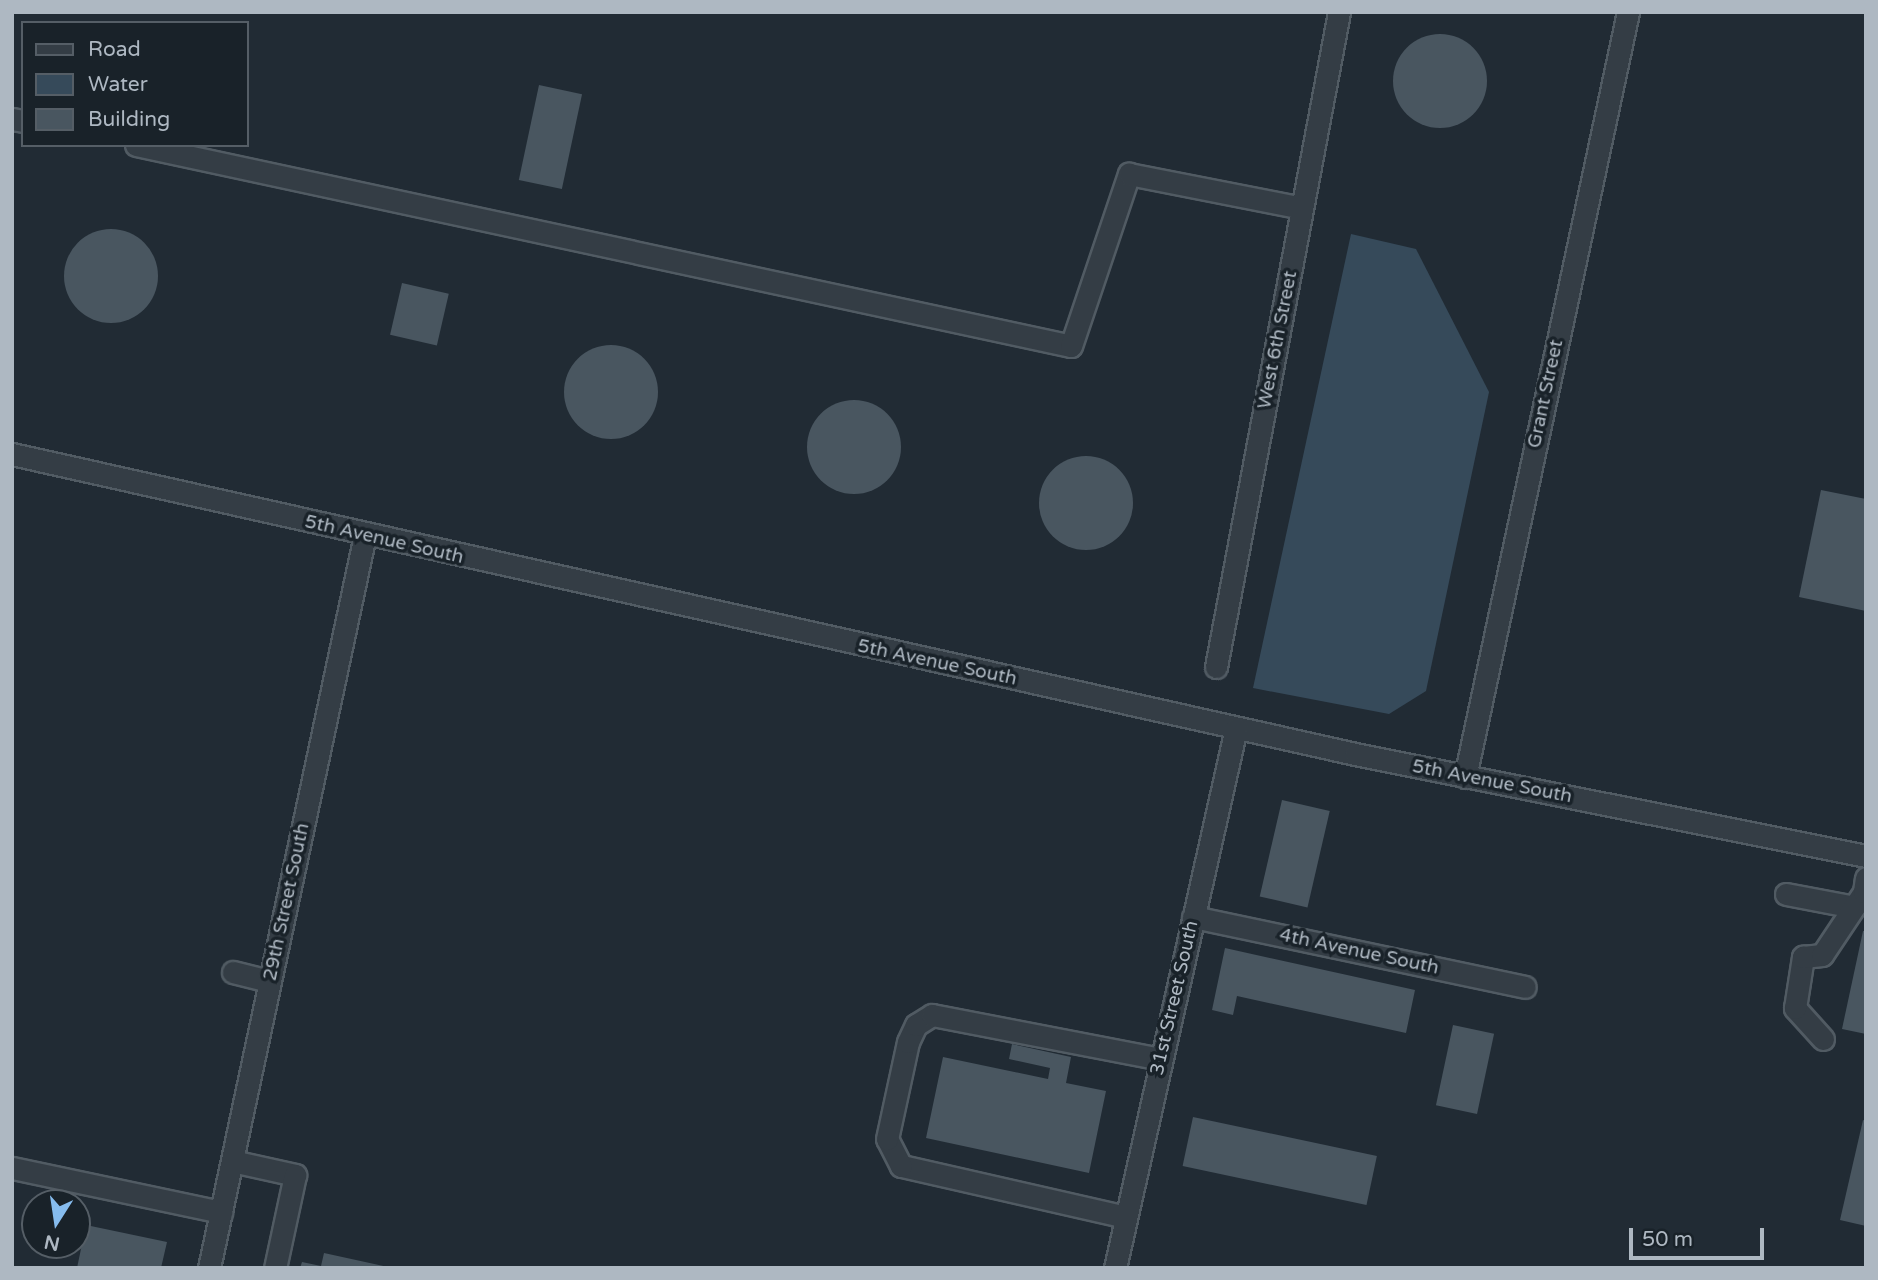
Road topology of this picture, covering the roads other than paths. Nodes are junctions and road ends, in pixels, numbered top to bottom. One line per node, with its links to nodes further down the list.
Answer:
1 (1339, 12): 4 (street, West 6th Street)
2 (1628, 12): 9 (street, Grant Street)
3 (145, 147): 4 (street)
4 (1302, 208): 7 (street, West 6th Street)
5 (12, 454): 6 (street, 5th Avenue South)
6 (365, 535): 8 (street, 5th Avenue South); 16 (street, 29th Street South)
7 (1216, 667)
8 (1236, 728): 9 (street, 5th Avenue South); 14 (street, 31st Street South)
9 (1465, 777): 10 (street, 5th Avenue South)
10 (1866, 856)
11 (1866, 878): 13 (street)
12 (1786, 894): 13 (street)
13 (1854, 907): 18 (street)
14 (1193, 917): 17 (street, 4th Avenue South); 19 (street, 31st Street South)
15 (233, 972): 16 (street)
16 (270, 981): 20 (street, 29th Street South)
17 (1525, 988)
18 (1823, 1039)
19 (1161, 1059): 23 (street, 31st Street South); 23 (street)
20 (232, 1161): 22 (street, 29th Street South); 25 (street)
21 (12, 1168): 22 (street)
22 (221, 1212): 24 (street, 29th Street South)
23 (1126, 1217): 26 (street, 31st Street South)
24 (209, 1268)
25 (275, 1268)
26 (1115, 1268)

